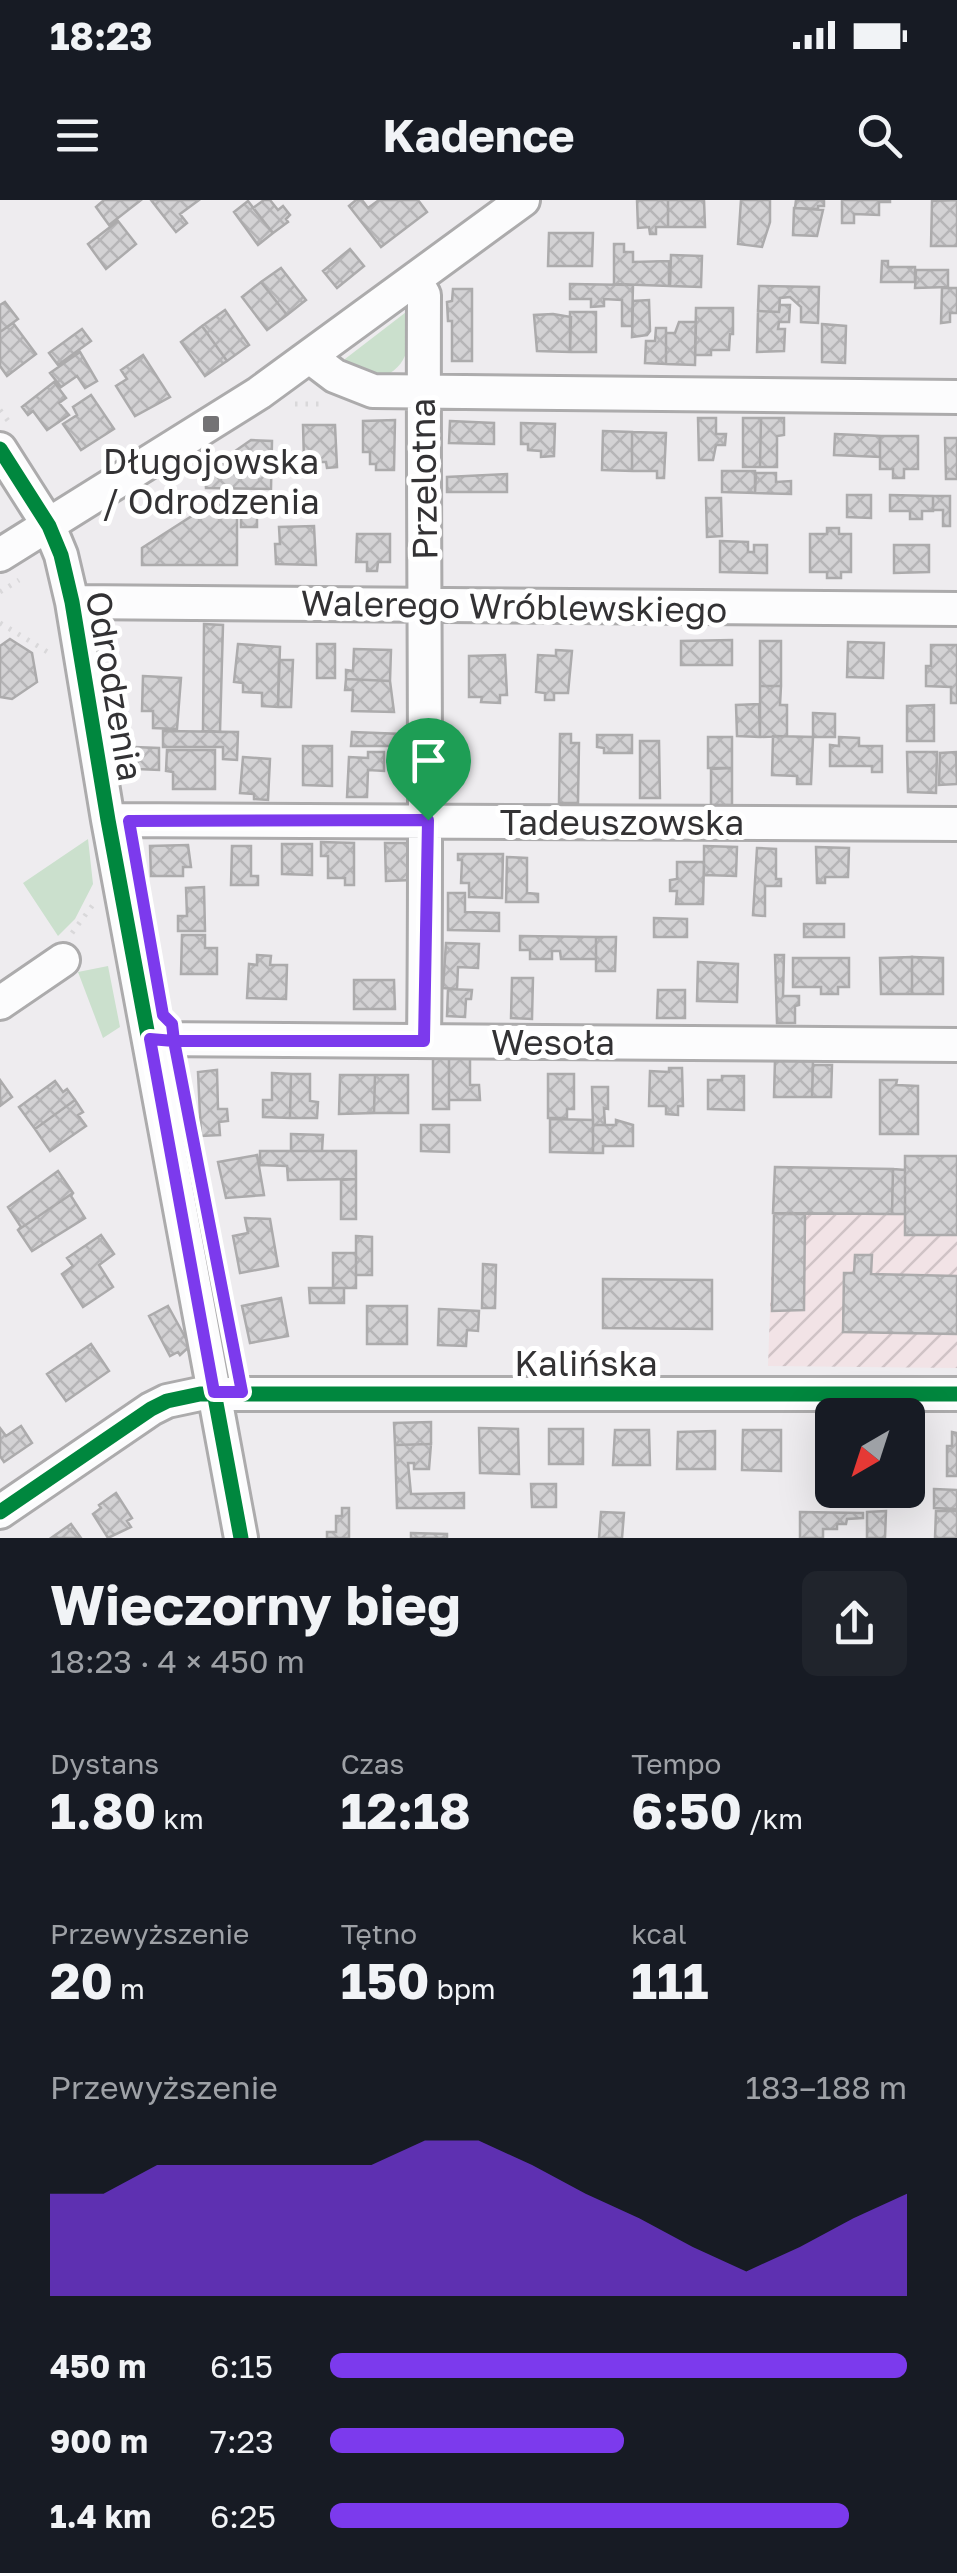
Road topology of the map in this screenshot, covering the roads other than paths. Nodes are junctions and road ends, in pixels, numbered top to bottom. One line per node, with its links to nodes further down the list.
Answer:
1 (523, 200): 2 (street)
2 (415, 279): 3 (street); 4 (street, Przelotna)
3 (310, 358): 4 (street); 7 (street)
4 (422, 391): 5 (street); 10 (street, Przelotna)
5 (957, 397)
6 (0, 449): 7 (street, Odrodzenia)
7 (48, 526): 8 (street); 9 (street, Odrodzenia)
8 (0, 554)
9 (72, 602): 10 (street, Walerego Wróblewskiego); 12 (street, Odrodzenia)
10 (426, 605): 11 (street, Walerego Wróblewskiego); 13 (street, Przelotna)
11 (957, 609)
12 (108, 820): 13 (street, Tadeuszowska); 17 (street, Odrodzenia)
13 (428, 820): 14 (street, Tadeuszowska); 18 (street, Przelotna)
14 (957, 824)
15 (66, 948): 16 (street)
16 (0, 1003)
17 (150, 1039): 18 (street, Wesoła); 20 (street, Odrodzenia)
18 (424, 1041): 19 (street, Wesoła)
19 (957, 1045)
20 (214, 1392): 21 (street, Kalińska); 22 (street, Kalińska); 23 (street, Odrodzenia)
21 (957, 1394)
22 (0, 1512)
23 (240, 1538)

